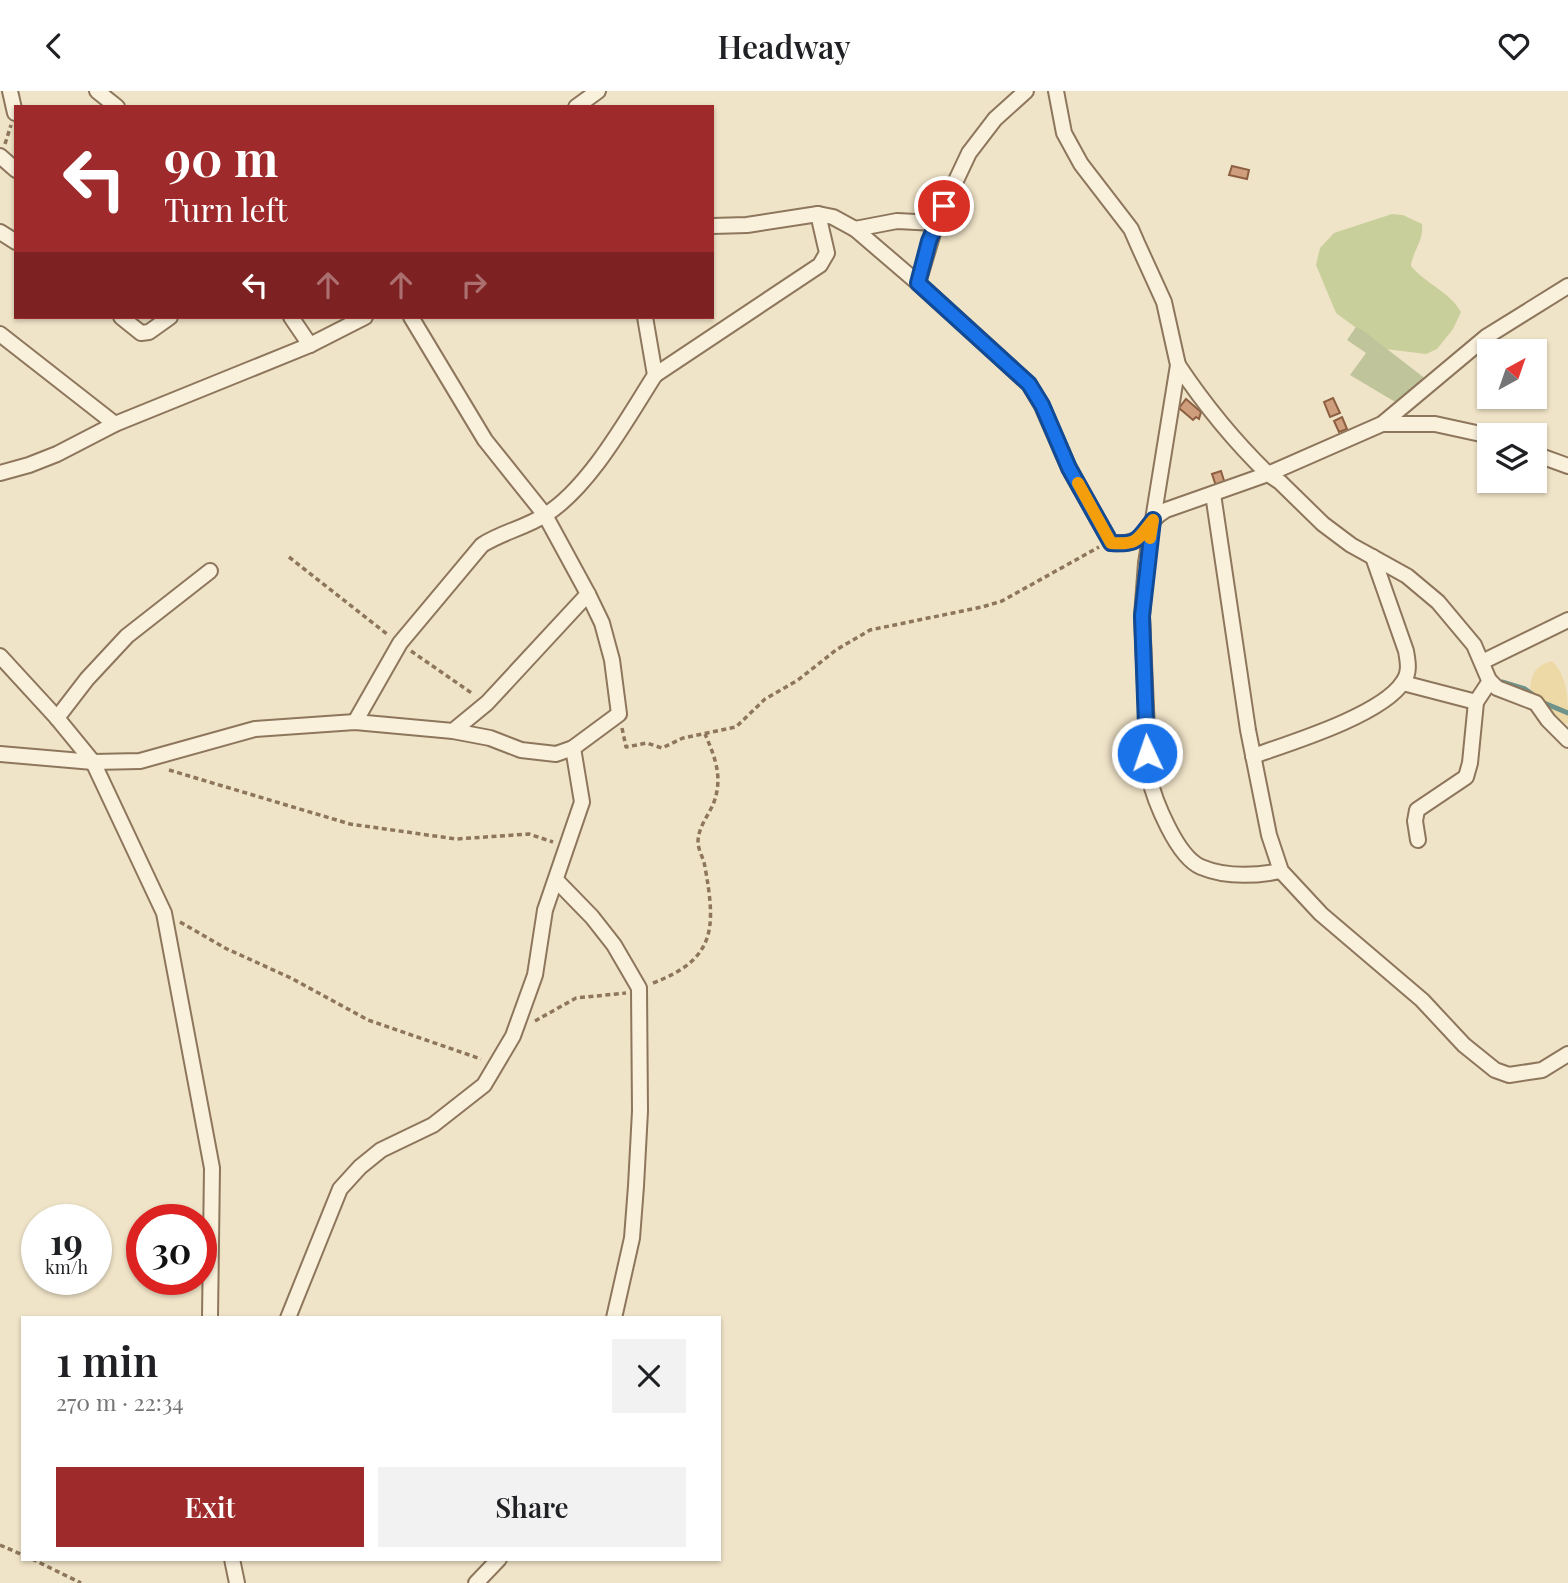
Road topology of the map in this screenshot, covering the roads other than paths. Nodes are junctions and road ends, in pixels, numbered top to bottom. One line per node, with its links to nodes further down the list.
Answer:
1 (10, 91): 8 (street)
2 (97, 91): 6 (street)
3 (598, 91): 7 (street)
4 (1026, 91): 12 (street)
5 (1056, 91): 25 (street)
6 (114, 105)
7 (579, 105)
8 (14, 109)
9 (1, 156): 10 (street)
10 (14, 168)
11 (818, 214): 13 (street); 14 (street); 26 (street)
12 (936, 223): 14 (street); 15 (street)
13 (714, 226)
14 (855, 229): 15 (street)
15 (918, 283): 36 (street)
16 (1568, 286): 27 (street)
17 (124, 319): 18 (street)
18 (167, 319)
19 (292, 319): 24 (street)
20 (357, 319): 24 (street)
21 (412, 319): 35 (street)
22 (645, 319): 26 (street)
23 (0, 334): 28 (street)
24 (310, 345): 28 (street)
25 (1178, 365): 33 (street); 36 (street)
26 (655, 375): 35 (street)
27 (1382, 423): 29 (street); 33 (street)
28 (115, 424): 32 (street)
29 (1477, 433)
30 (1547, 458): 31 (street)
31 (1568, 466)
32 (0, 473)
33 (1268, 474): 34 (street); 37 (street)
34 (1213, 495): 36 (street); 52 (street)
35 (545, 515): 39 (street); 47 (street)
36 (1153, 520): 55 (street)
37 (1373, 557): 42 (street); 44 (street)
38 (210, 571): 46 (street)
39 (587, 594): 48 (street); 50 (street)
40 (1568, 620): 42 (street)
41 (0, 656): 46 (street)
42 (1482, 663): 43 (street)
43 (1490, 681): 45 (street); 49 (street)
44 (1403, 683): 45 (street); 52 (street)
45 (1476, 702): 54 (street)
46 (57, 718): 53 (street)
47 (355, 722): 48 (street); 53 (street)
48 (453, 731): 50 (street)
49 (1568, 740)
50 (573, 748): 56 (street)
51 (0, 754): 53 (street)
52 (1253, 756): 55 (street)
53 (93, 762): 58 (street)
54 (1418, 840)
55 (1281, 871): 57 (street)
56 (555, 880): 59 (street); 60 (street)
57 (1568, 1054)
58 (210, 1316)
59 (289, 1316)
60 (614, 1316)
61 (232, 1561): 63 (street)
62 (497, 1561): 64 (street)
63 (237, 1583)
64 (476, 1583)

